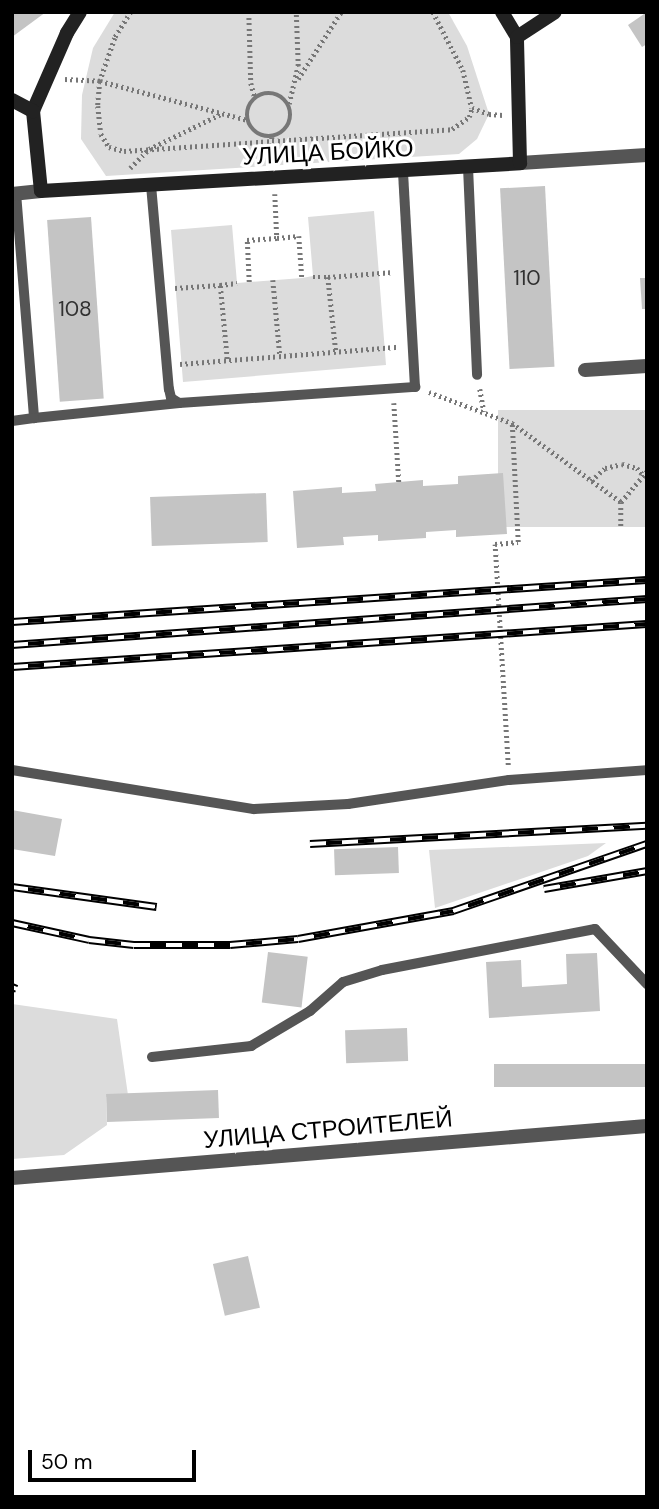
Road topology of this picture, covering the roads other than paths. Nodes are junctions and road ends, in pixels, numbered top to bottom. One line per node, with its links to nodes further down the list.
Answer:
1 (79, 12): 6 (street)
2 (502, 12): 4 (street)
3 (555, 12): 4 (street)
4 (517, 37): 8 (street)
5 (12, 100): 6 (street)
6 (33, 111): 12 (street)
7 (647, 155): 8 (street, УЛИЦА БОЙКО)
8 (520, 163): 9 (street, УЛИЦА БОЙКО)
9 (468, 167): 10 (street, УЛИЦА БОЙКО); 16 (lane)
10 (402, 170): 11 (street, УЛИЦА БОЙКО); 17 (lane)
11 (151, 185): 12 (street, УЛИЦА БОЙКО); 17 (lane)
12 (41, 191): 13 (street, УЛИЦА БОЙКО)
13 (14, 193): 18 (lane)
14 (647, 366): 15 (street)
15 (585, 370)
16 (477, 375)
17 (180, 403): 18 (lane)
18 (34, 418): 19 (lane)
19 (12, 421)
20 (12, 770): 21 (lane)
21 (647, 770)
22 (647, 984): 23 (lane)
23 (152, 1057)
24 (647, 1126): 25 (street, УЛИЦА СТРОИТЕЛЕЙ)
25 (12, 1178)

